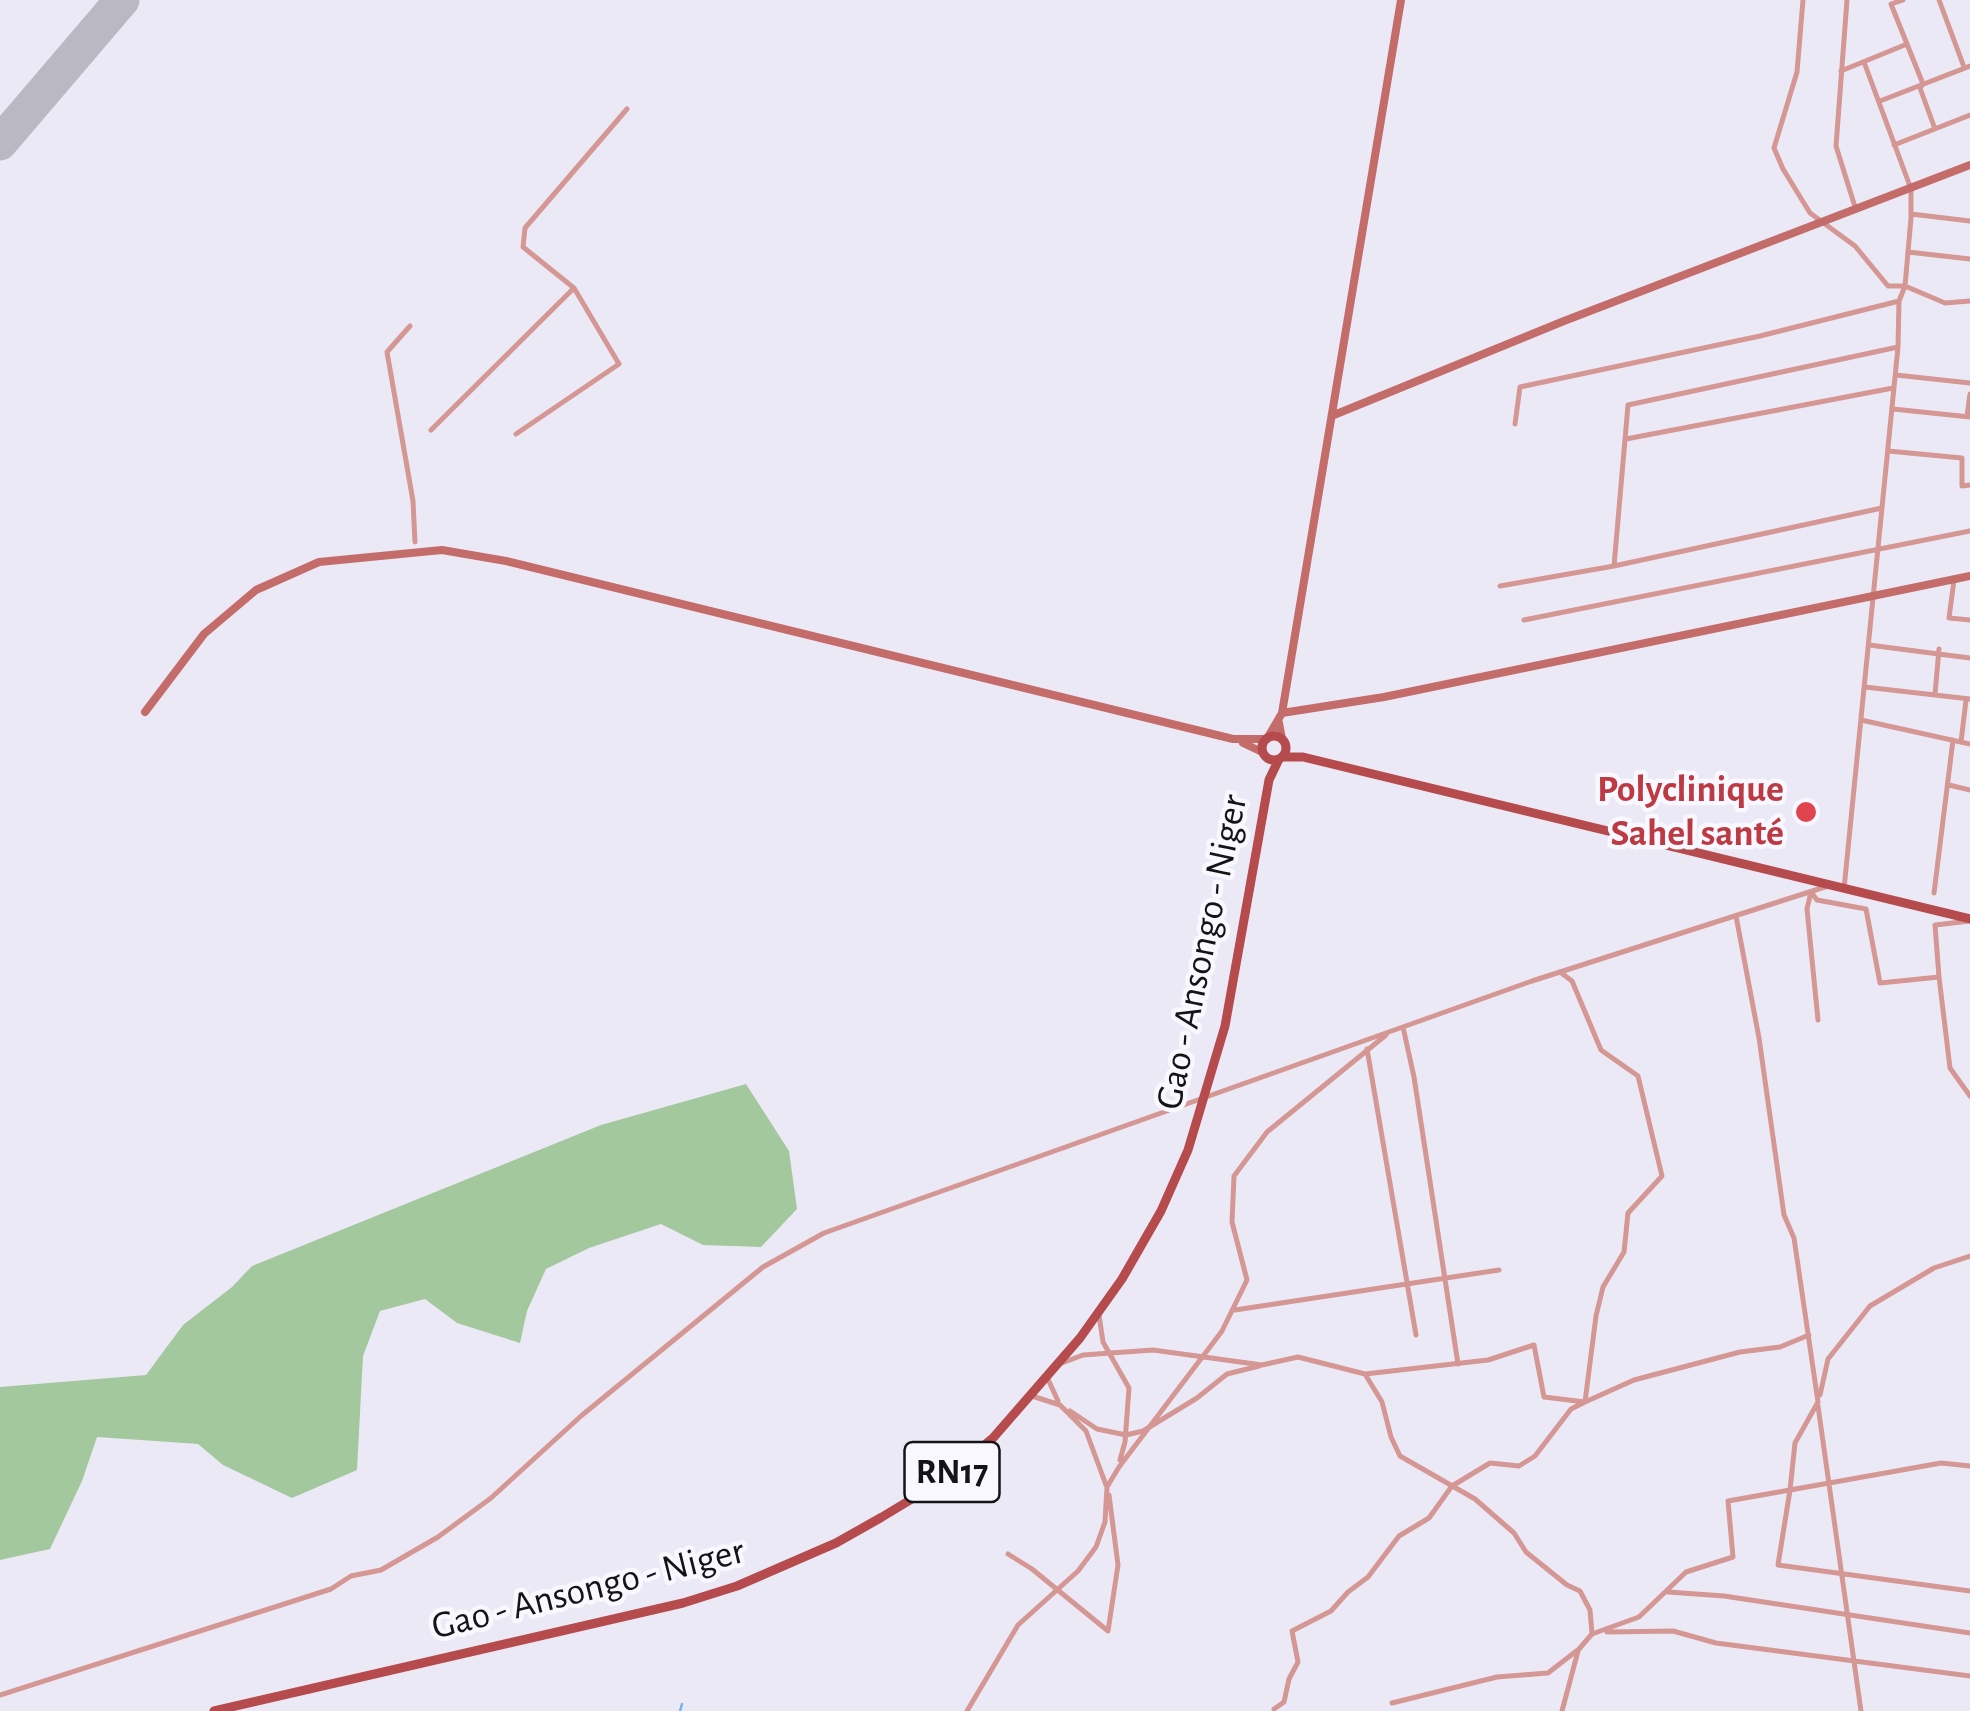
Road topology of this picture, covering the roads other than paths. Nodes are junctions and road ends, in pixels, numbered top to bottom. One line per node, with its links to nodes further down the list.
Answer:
1 (1402, 0): 35 (street)
2 (1803, 0): 21 (street)
3 (1846, 0): 9 (street)
4 (1903, 0): 6 (street)
5 (1939, 0): 8 (street)
6 (1907, 44): 7 (street); 10 (street)
7 (1864, 62): 9 (street); 11 (street)
8 (1967, 67): 10 (street)
9 (1842, 70): 18 (street)
10 (1923, 84): 11 (street); 14 (street)
11 (1880, 101): 15 (street)
12 (627, 109): 25 (street)
13 (1970, 115): 14 (street)
14 (1935, 129): 15 (street)
15 (1894, 145): 17 (street)
16 (1970, 165): 17 (street)
17 (1911, 189): 18 (street); 19 (street)
18 (1856, 210): 21 (street)
19 (1912, 214): 20 (street); 22 (street)
20 (1970, 221)
21 (1822, 222): 24 (street); 35 (street)
22 (1908, 252): 23 (street); 24 (street)
23 (1970, 259)
24 (1904, 286): 26 (street); 27 (street)
25 (574, 288): 38 (street); 39 (street)
26 (1899, 301): 29 (street); 37 (street)
27 (1970, 302)
28 (410, 326): 45 (street)
29 (1898, 347): 30 (street); 40 (street)
30 (1896, 375): 31 (street); 32 (street)
31 (1970, 383)
32 (1894, 387): 34 (street); 40 (street)
33 (1970, 394): 36 (street)
34 (1892, 409): 36 (street); 41 (street)
35 (1334, 415): 61 (street)
36 (1968, 417)
37 (1516, 424)
38 (430, 430)
39 (516, 434)
40 (1626, 439): 47 (street)
41 (1888, 451): 42 (street); 43 (street)
42 (1970, 484)
43 (1882, 508): 46 (street); 47 (street)
44 (1970, 531): 46 (street)
45 (415, 542)
46 (1877, 552): 51 (street); 52 (street)
47 (1614, 566): 50 (street)
48 (1970, 576): 49 (street)
49 (1954, 580): 51 (street); 53 (street)
50 (1500, 586)
51 (1876, 594): 54 (street); 61 (street)
52 (1524, 620)
53 (1970, 620)
54 (1869, 645): 55 (street); 57 (street)
55 (1939, 651): 56 (street); 58 (street)
56 (1970, 658)
57 (1865, 686): 58 (street); 62 (street)
58 (1935, 694): 59 (street)
59 (1968, 699): 65 (street)
60 (146, 712): 64 (street)
61 (1280, 716): 63 (street); 66 (street)
62 (1861, 720): 65 (street); 75 (street)
63 (1267, 738): 64 (street); 66 (main road); 68 (main road)
64 (1239, 740): 68 (street)
65 (1957, 741): 67 (street); 72 (street)
66 (1284, 742): 69 (main road); 70 (main road)
67 (1970, 744)
68 (1264, 754): 70 (main road); 71 (main road, RN17)
69 (1303, 757): 70 (main road); 74 (main road)
70 (1280, 758): 71 (main road, RN17)
71 (1269, 780): 86 (main road, Gao - Ansongo - Niger / RN17)
72 (1948, 784): 73 (street); 77 (street)
73 (1970, 790)
74 (1831, 886): 75 (main road); 76 (street)
75 (1844, 889): 79 (main road)
76 (1811, 892): 78 (street); 81 (street); 82 (street)
77 (1934, 893)
78 (1736, 916): 80 (street); 94 (street)
79 (1970, 920): 81 (street)
80 (1560, 972): 83 (street); 104 (street)
81 (1939, 977): 87 (street)
82 (1818, 1020)
83 (1402, 1027): 84 (street); 90 (street)
84 (1392, 1031): 85 (street); 86 (street)
85 (1367, 1049): 91 (street); 97 (street)
86 (1206, 1095): 93 (main road, Gao - Ansongo - Niger / RN17); 126 (street)
87 (1970, 1096)
88 (1970, 1256): 105 (street)
89 (1498, 1270): 90 (street)
90 (1445, 1278): 91 (street); 99 (street)
91 (1408, 1284): 92 (street); 95 (street)
92 (1235, 1310)
93 (1099, 1312): 96 (street); 98 (main road, Gao - Ansongo - Niger / RN17)
94 (1809, 1335): 104 (street); 105 (street)
95 (1416, 1336)
96 (1111, 1355): 97 (street); 98 (street); 108 (street)
97 (1202, 1356): 100 (street); 107 (street)
98 (1059, 1364): 102 (main road, Gao - Ansongo - Niger / RN17)
99 (1458, 1364): 101 (street); 104 (street)
100 (1262, 1365): 101 (street); 107 (street)
101 (1365, 1374): 112 (street)
102 (1048, 1378): 103 (main road, Gao - Ansongo - Niger / RN17); 106 (street)
103 (1031, 1396): 106 (street); 129 (main road, Gao - Ansongo - Niger / RN17)
104 (1585, 1402): 112 (street)
105 (1818, 1402): 111 (street); 114 (street)
106 (1060, 1404): 108 (street); 113 (street)
107 (1143, 1430): 108 (street); 109 (street)
108 (1126, 1435): 109 (street)
109 (1119, 1466): 113 (street)
110 (1970, 1466): 111 (street)
111 (1827, 1484): 114 (street); 116 (street)
112 (1452, 1486): 121 (street); 128 (street)
113 (1107, 1487): 117 (street); 117 (street)
114 (1790, 1490): 116 (street); 119 (street)
115 (1008, 1554): 117 (street)
116 (1842, 1571): 118 (street); 120 (street)
117 (1057, 1591): 130 (street)
118 (1970, 1591)
119 (1668, 1592): 120 (street); 121 (street)
120 (1846, 1615): 122 (street); 124 (street)
121 (1595, 1633): 123 (street); 124 (street)
122 (1970, 1633)
123 (1579, 1649): 127 (street); 131 (street)
124 (1852, 1661): 125 (street); 132 (street)
125 (1970, 1676)
126 (0, 1695)
127 (1392, 1703)
128 (1274, 1709)
129 (214, 1711)
130 (967, 1711)
131 (1562, 1711)
132 (1861, 1711)

